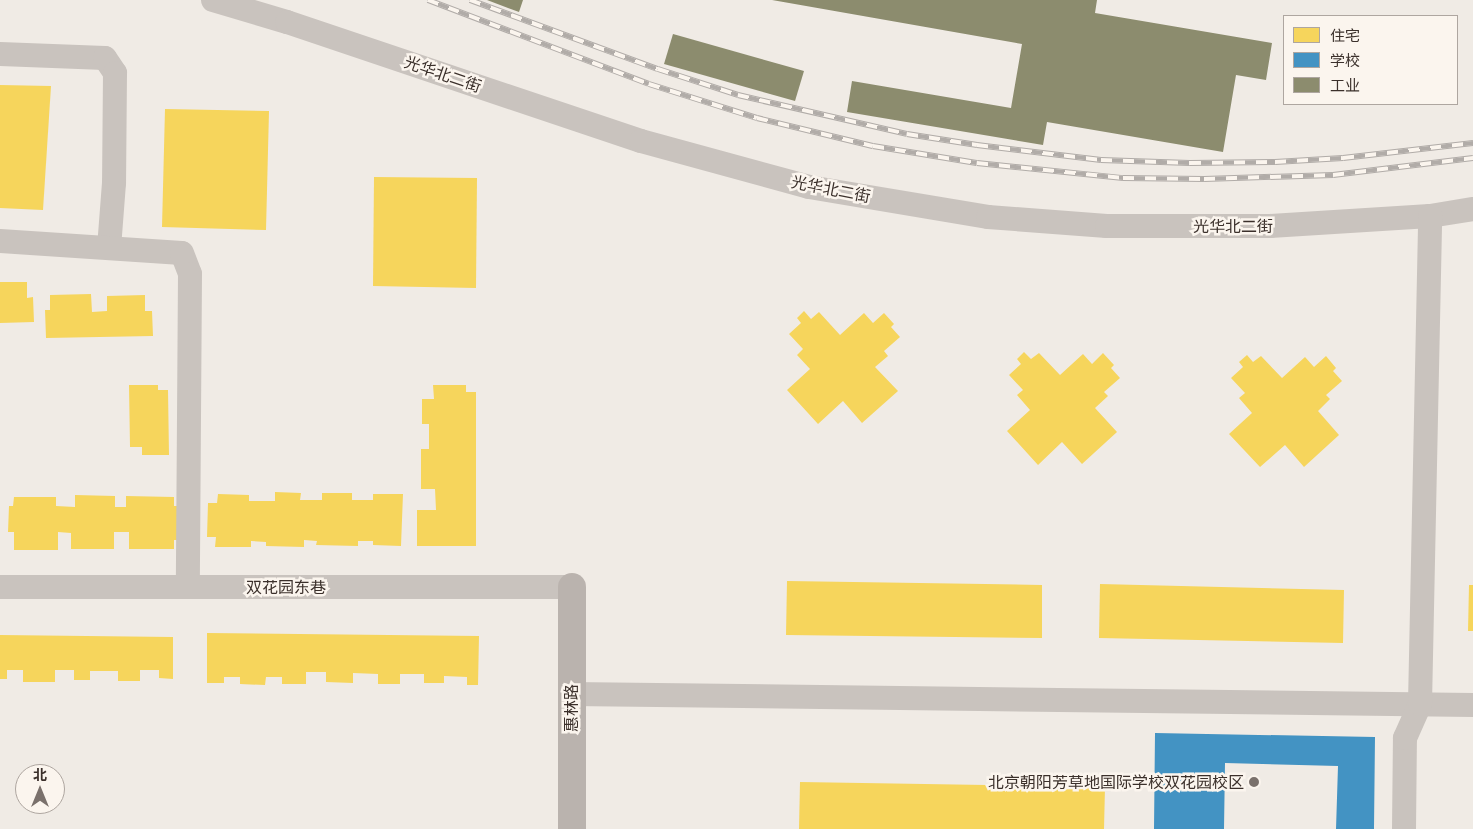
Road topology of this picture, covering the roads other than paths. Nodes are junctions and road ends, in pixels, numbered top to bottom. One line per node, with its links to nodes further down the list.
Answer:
1 (213, 0): 4 (street, 光华北二街)
2 (0, 54): 6 (street)
3 (1473, 209): 4 (street, 光华北二街)
4 (1430, 216): 11 (street)
5 (0, 241): 6 (street)
6 (109, 248): 8 (street)
7 (0, 587): 8 (street, 双花园东巷)
8 (188, 587): 9 (street, 双花园东巷)
9 (572, 587): 10 (street, 惠林路)
10 (571, 694): 11 (street); 13 (street, 惠林路)
11 (1420, 704): 12 (street); 14 (street)
12 (1473, 705)
13 (572, 829)
14 (1404, 829)

